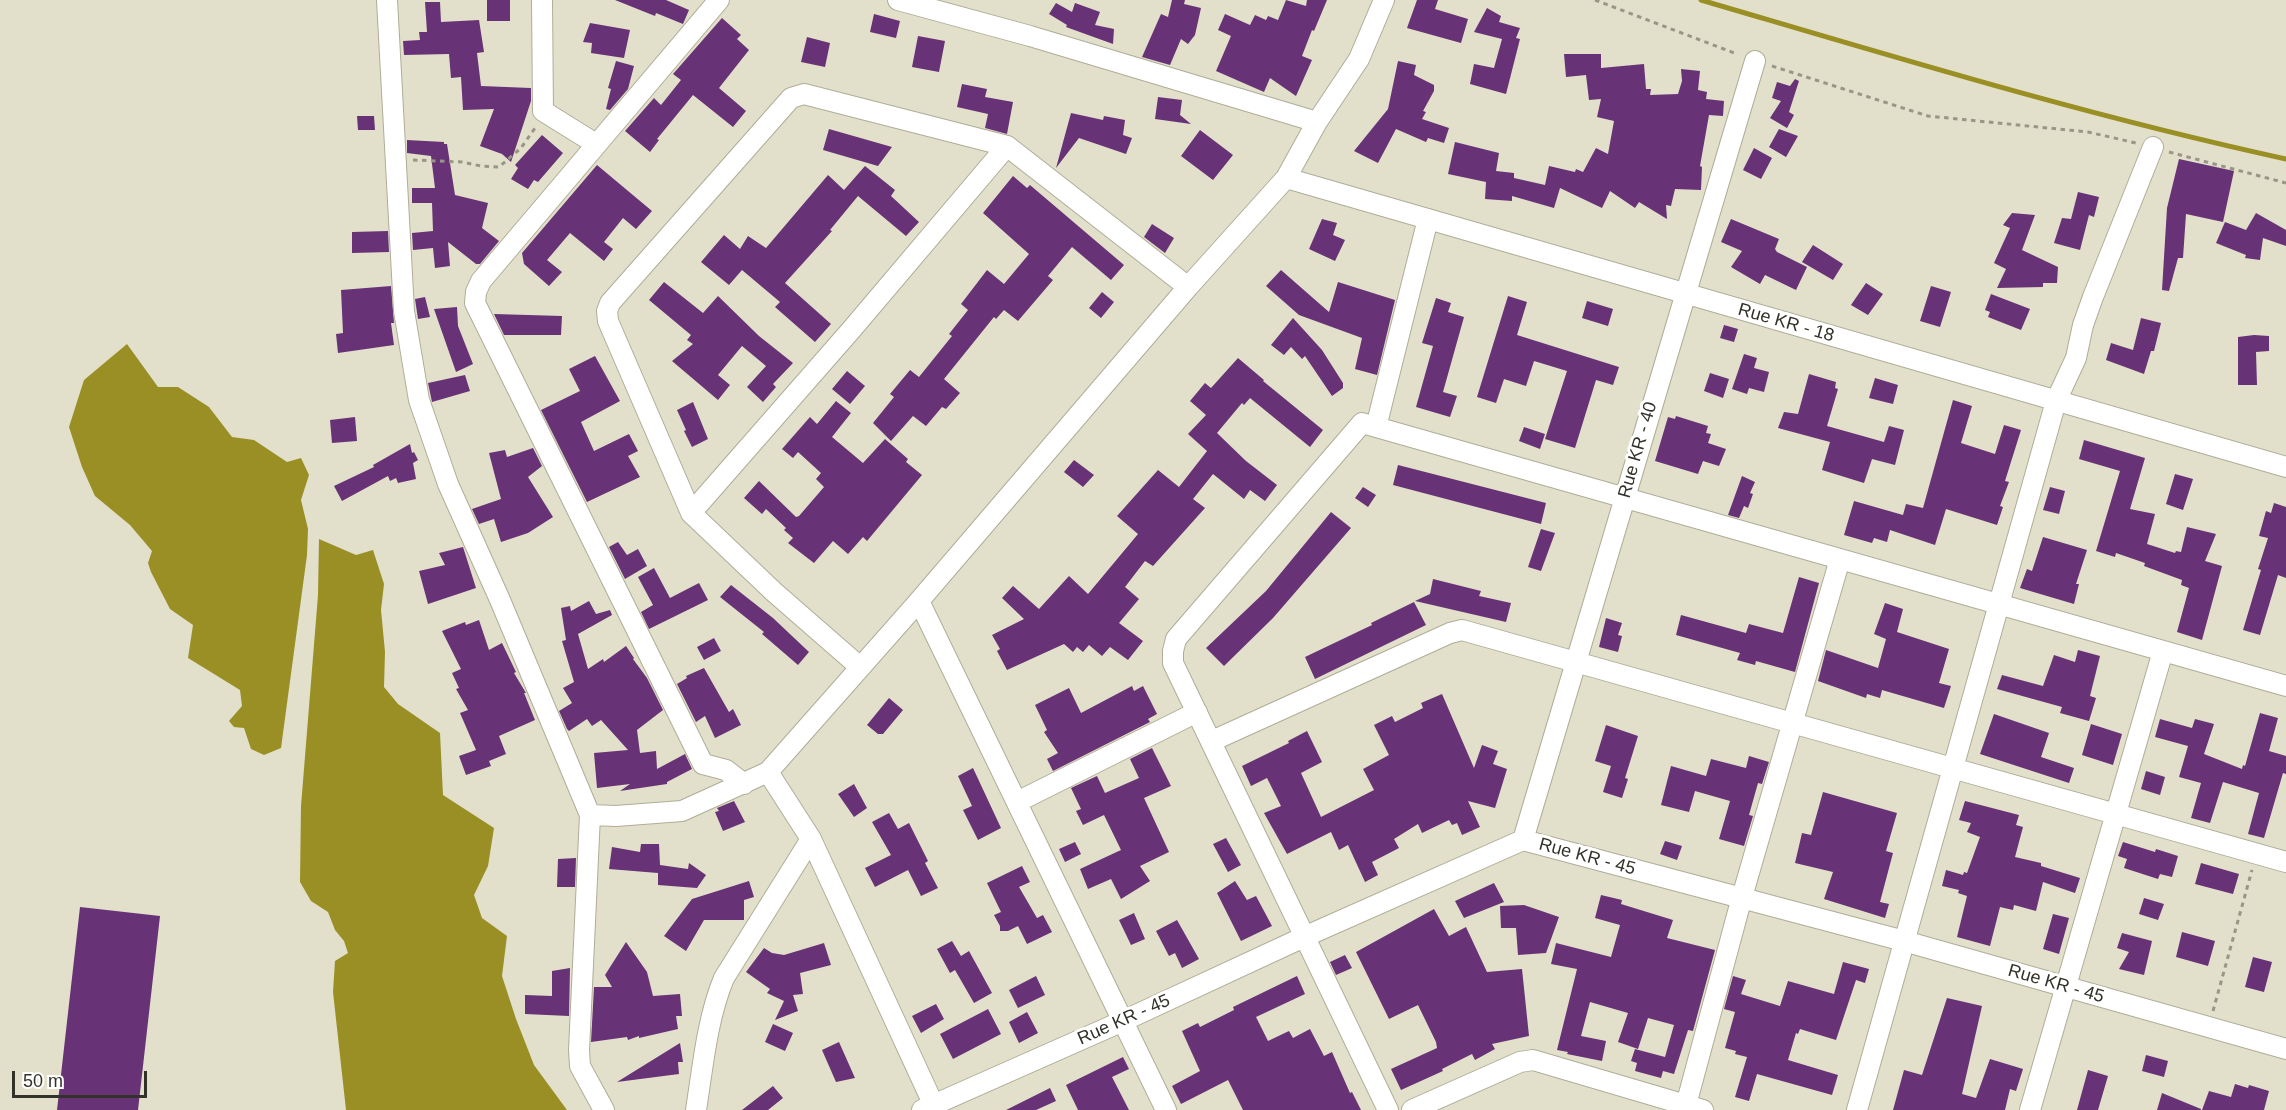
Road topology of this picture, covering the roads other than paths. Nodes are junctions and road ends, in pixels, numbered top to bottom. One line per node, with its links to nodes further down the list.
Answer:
1 (387, 0): 35 (street)
2 (542, 0): 8 (street)
3 (720, 0): 8 (street)
4 (898, 0): 7 (street)
5 (1384, 0): 7 (street)
6 (1755, 61): 14 (street, Rue KR - 40)
7 (1317, 122): 11 (street)
8 (596, 144): 32 (street)
9 (1007, 146): 13 (street); 19 (street); 19 (street)
10 (2153, 147): 15 (street)
11 (1286, 178): 12 (street, Rue KR - 18); 13 (street)
12 (1428, 219): 14 (street, Rue KR - 18); 16 (street)
13 (1188, 287): 21 (street)
14 (1684, 293): 15 (street, Rue KR - 18); 18 (street, Rue KR - 40)
15 (2056, 401): 17 (street, Rue KR - 18); 22 (street)
16 (1376, 427): 18 (street); 27 (street)
17 (2286, 467)
18 (1624, 498): 20 (street); 24 (street, Rue KR - 40)
19 (692, 513): 25 (street)
20 (1840, 559): 22 (street); 28 (street)
21 (919, 601): 25 (street); 33 (street)
22 (2000, 605): 23 (street); 30 (street)
23 (2163, 651): 26 (street); 34 (street)
24 (1576, 663): 28 (street); 29 (street); 37 (street, Rue KR - 40)
25 (860, 667): 31 (street)
26 (2286, 686)
27 (1197, 712): 29 (street); 33 (street)
28 (1792, 723): 30 (street); 39 (street)
29 (1212, 741): 40 (street)
30 (1953, 769): 34 (street); 41 (street)
31 (768, 772): 32 (street); 36 (street)
32 (744, 784): 35 (street)
33 (1017, 802): 43 (street)
34 (2116, 814): 38 (street); 42 (street)
35 (590, 815): 47 (street)
36 (811, 839): 45 (street); 48 (street)
37 (1523, 840): 39 (street, Rue KR - 45); 40 (street, Rue KR - 45)
38 (2286, 862)
39 (1742, 897): 41 (street, Rue KR - 45); 46 (street)
40 (1304, 937): 43 (street, Rue KR - 45); 50 (street)
41 (1904, 941): 42 (street, Rue KR - 45); 52 (street)
42 (2067, 987): 44 (street, Rue KR - 45); 53 (street)
43 (1123, 1022): 45 (street, Rue KR - 45); 49 (street)
44 (2286, 1049)
45 (931, 1108)
46 (1695, 1108): 51 (street)
47 (604, 1110)
48 (696, 1110)
49 (1166, 1110)
50 (1388, 1110)
51 (1412, 1110)
52 (1857, 1110)
53 (2031, 1110)

